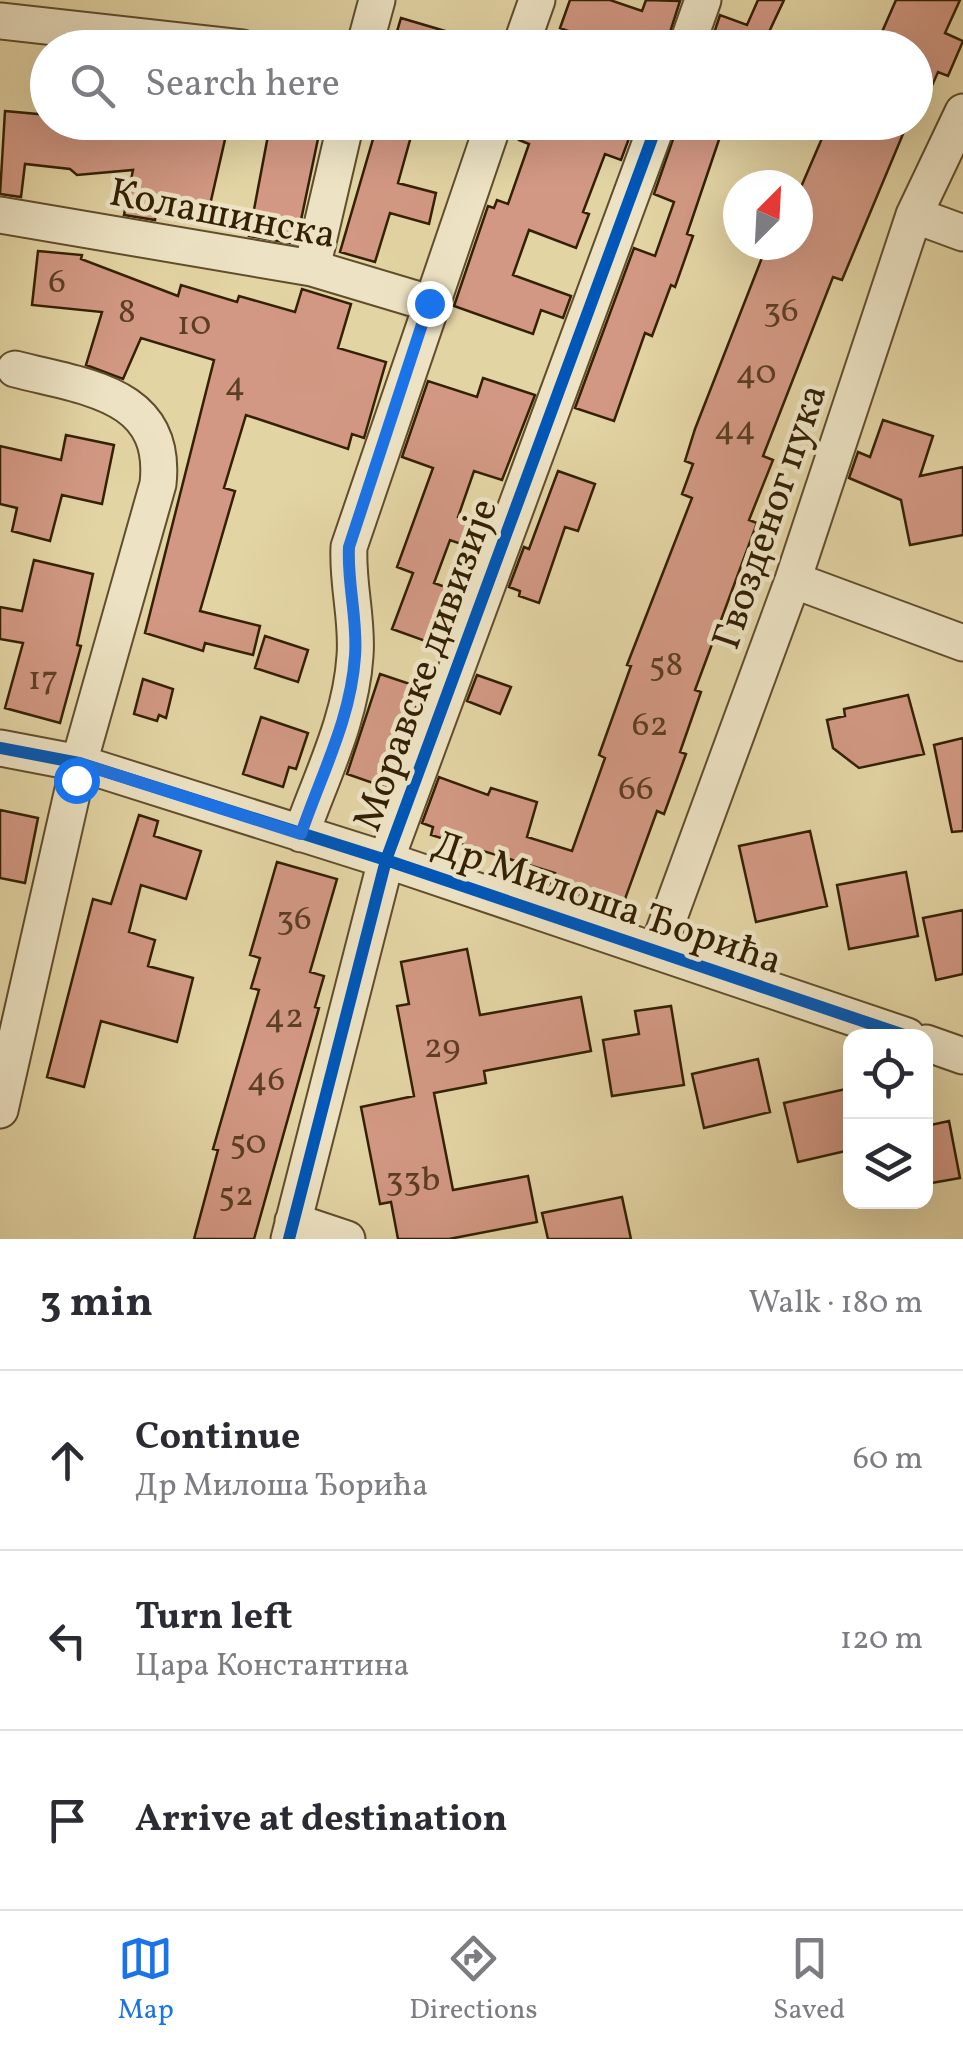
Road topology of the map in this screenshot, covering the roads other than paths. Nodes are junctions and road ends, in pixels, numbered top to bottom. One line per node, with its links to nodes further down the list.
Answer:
1 (378, 0): 6 (street)
2 (537, 0): 7 (street)
3 (704, 0): 8 (street)
4 (0, 20): 5 (street)
5 (86, 30)
6 (369, 30)
7 (526, 30)
8 (693, 30)
9 (963, 112): 14 (street, Гвозденог пука)
10 (342, 140): 16 (street)
11 (488, 140): 17 (street)
12 (651, 140): 24 (street, Моравске дивизије)
13 (0, 215): 16 (street, Колашинска)
14 (914, 216): 15 (street); 19 (street, Гвозденог пука)
15 (963, 233)
16 (312, 268): 17 (street, Колашинска)
17 (429, 303): 23 (street)
18 (15, 368): 22 (street)
19 (793, 580): 20 (street); 25 (street, Гвозденог пука)
20 (963, 643)
21 (0, 748): 22 (street, Др Милоша Ђорића)
22 (79, 763): 23 (street, Др Милоша Ђорића); 29 (street)
23 (301, 834): 24 (street, Др Милоша Ђорића)
24 (386, 860): 25 (street, Др Милоша Ђорића); 30 (street, Моравске дивизије)
25 (657, 950): 26 (street, Др Милоша Ђорића)
26 (887, 1029)
27 (933, 1045): 28 (street)
28 (963, 1056)
29 (0, 1110)
30 (291, 1230): 31 (street)
31 (346, 1239)

